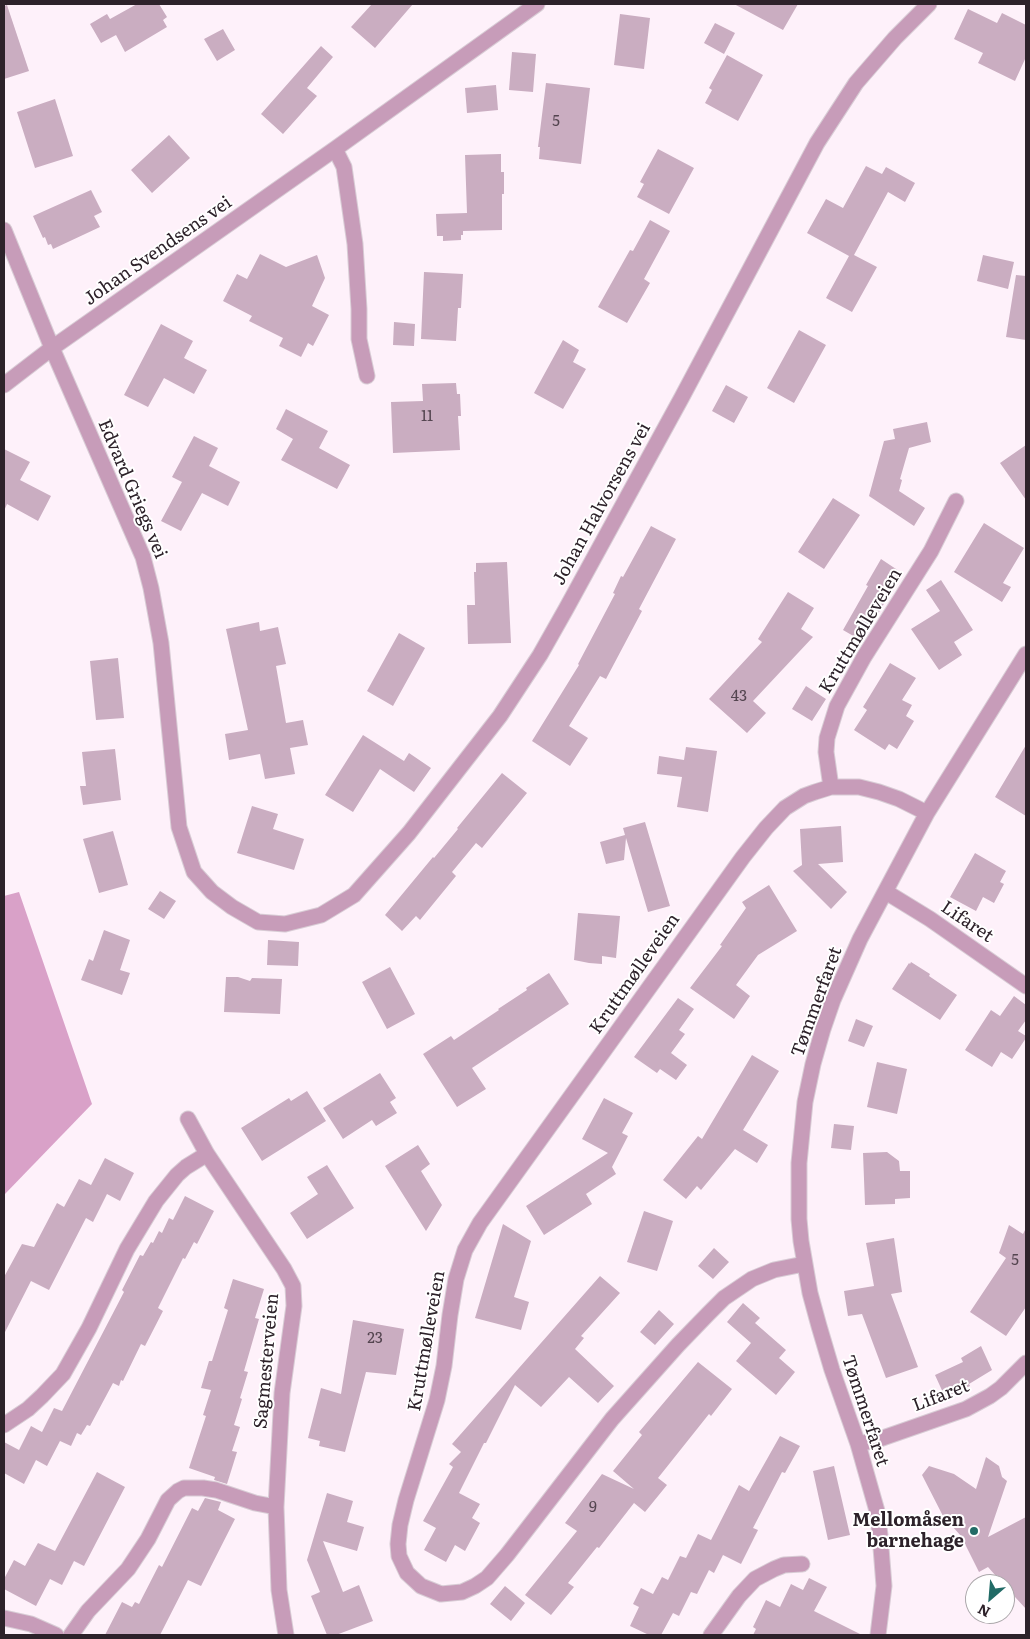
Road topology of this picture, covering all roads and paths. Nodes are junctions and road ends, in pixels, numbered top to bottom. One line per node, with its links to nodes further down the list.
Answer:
1 (537, 4): 3 (street, Johan Svendsens vei)
2 (922, 6): 13 (street, Johan Halvorsens vei)
3 (335, 149): 5 (street, Johan Svendsens vei); 6 (street)
4 (4, 230): 5 (street, Edvard Griegs vei)
5 (52, 348): 7 (street, Johan Svendsens vei); 13 (street, Edvard Griegs vei)
6 (366, 376)
7 (4, 385)
8 (956, 501): 10 (street, Kruttmølleveien)
9 (1026, 654): 11 (street, Tømmerfaret)
10 (832, 787): 11 (street, Kruttmølleveien); 17 (street, Kruttmølleveien)
11 (927, 813): 12 (street, Tømmerfaret)
12 (886, 892): 14 (street, Lifaret); 17 (street, Tømmerfaret)
13 (232, 906)
14 (1026, 986)
15 (188, 1119): 16 (street, Sagmesterveien)
16 (206, 1154): 19 (street); 21 (street, Sagmesterveien)
17 (804, 1264): 20 (street, Tømmerfaret)
18 (1026, 1363): 20 (street, Lifaret)
19 (4, 1425)
20 (858, 1444): 28 (street, Tømmerfaret)
21 (276, 1507): 25 (street); 26 (street, Sagmesterveien)
22 (802, 1564): 27 (street)
23 (4, 1618): 24 (street)
24 (56, 1635)
25 (70, 1635)
26 (286, 1635)
27 (711, 1635)
28 (878, 1635)

